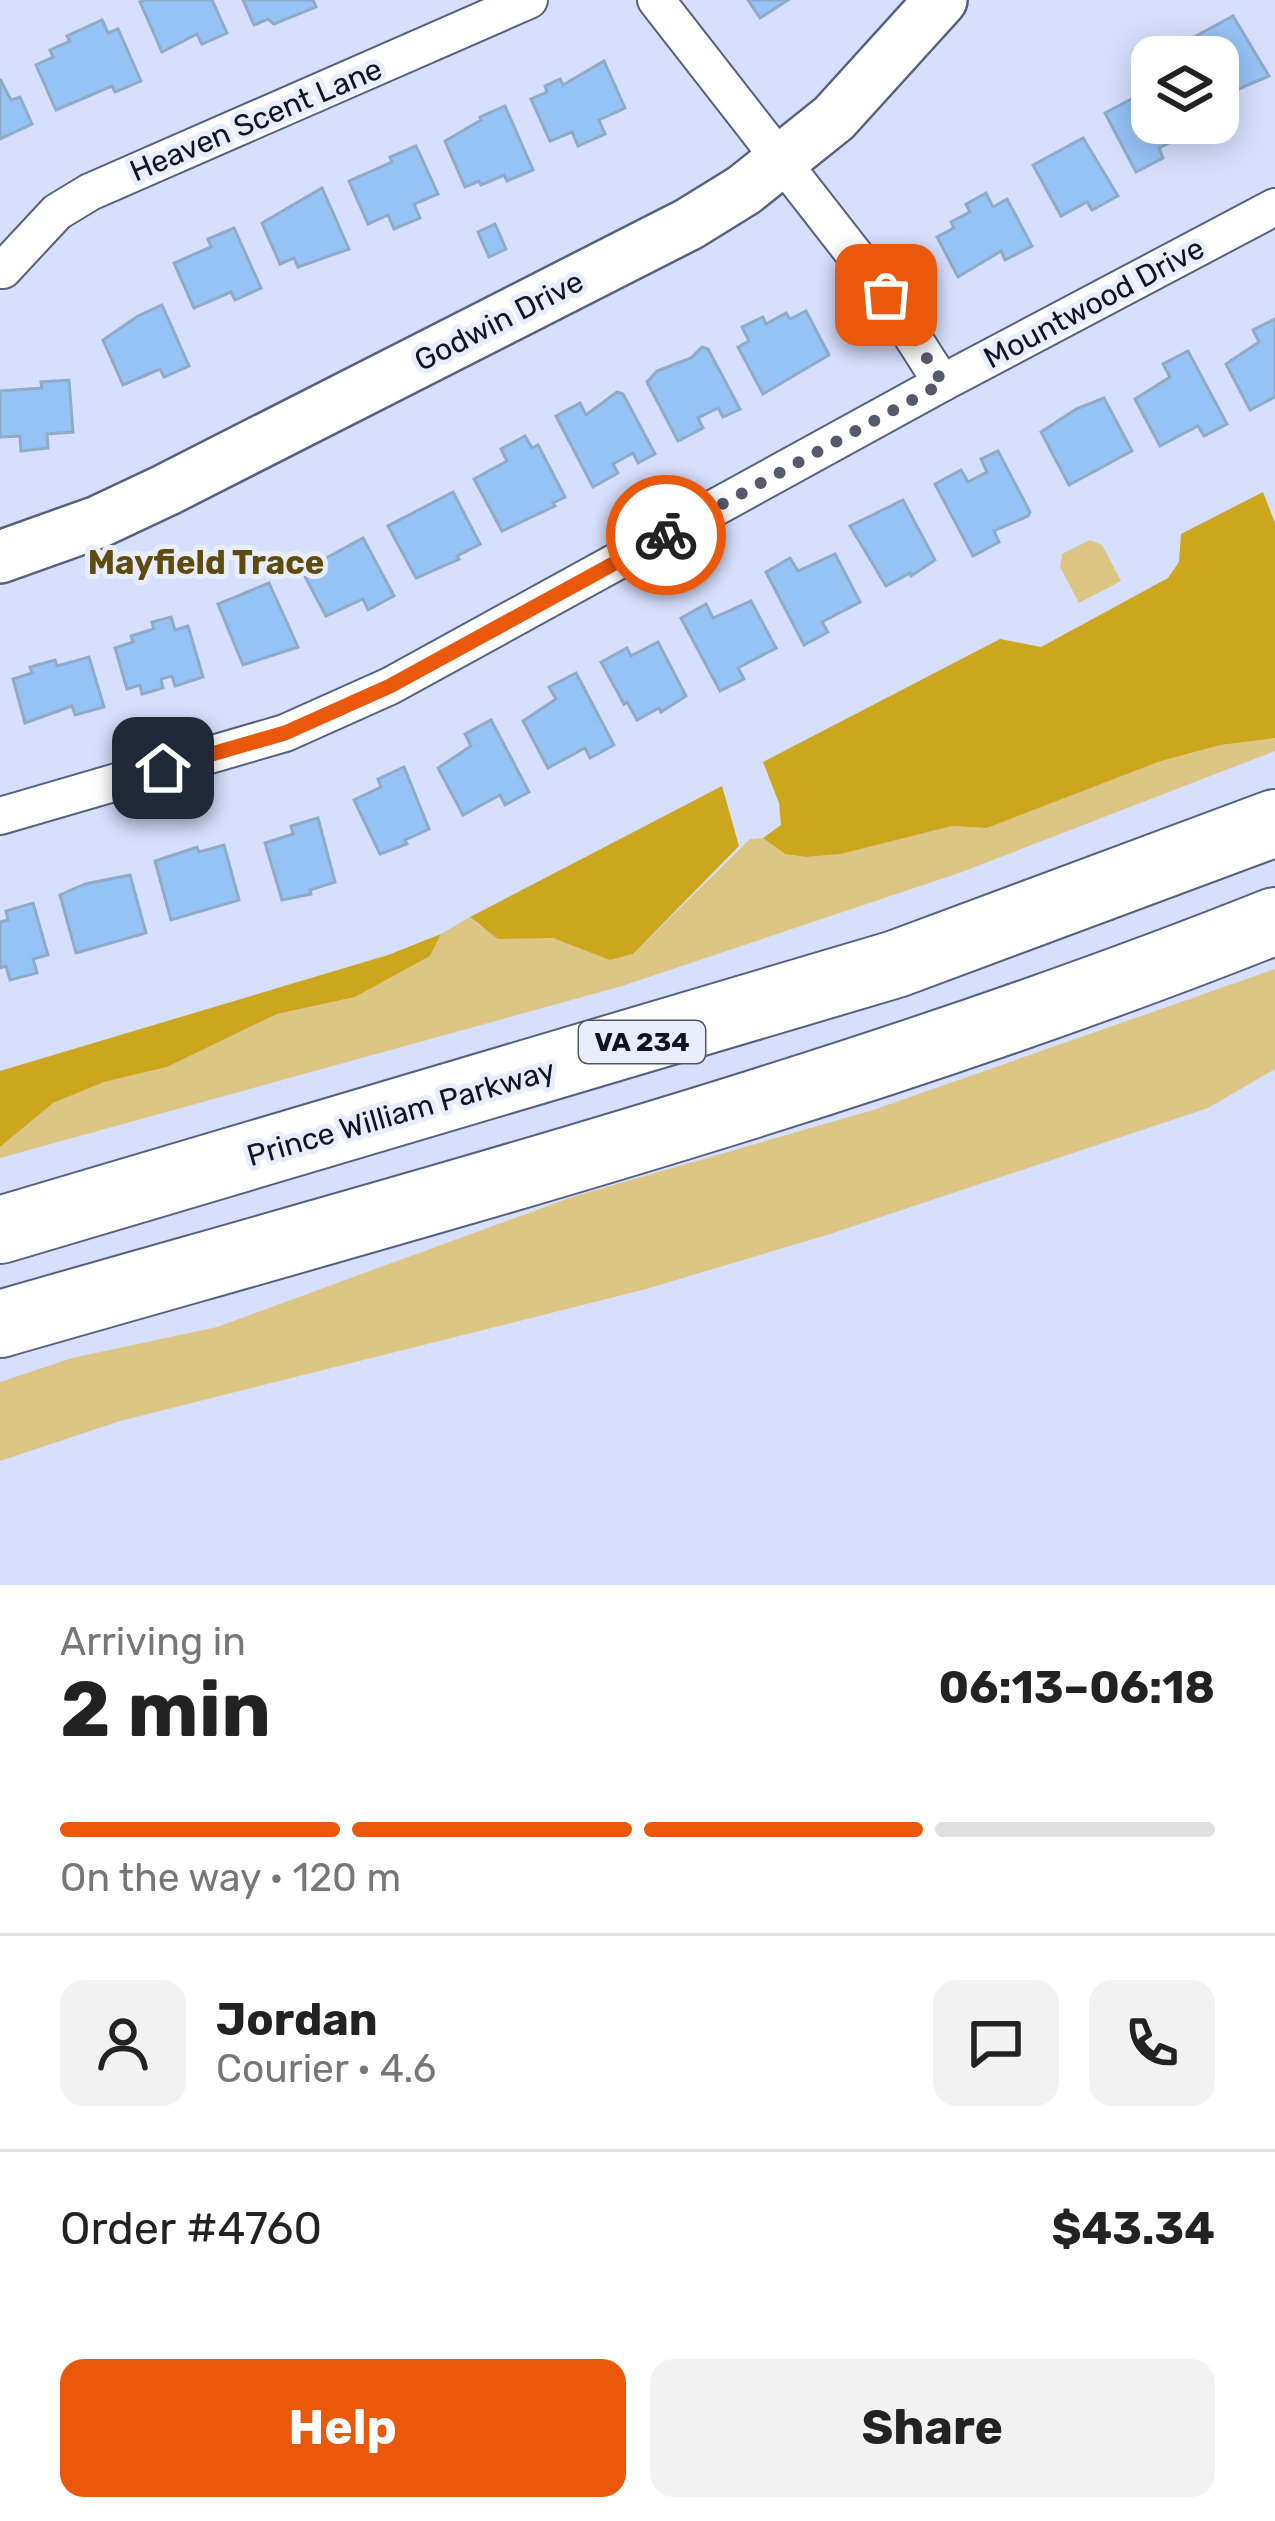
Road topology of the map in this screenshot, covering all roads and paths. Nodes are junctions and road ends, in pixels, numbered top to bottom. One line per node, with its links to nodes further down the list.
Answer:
1 (529, 0): 6 (street, Heaven Scent Lane)
2 (656, 0): 4 (street)
3 (941, 0): 4 (street, Godwin Drive)
4 (784, 161): 7 (street); 8 (street, Godwin Drive)
5 (1275, 207): 7 (street, Mountwood Drive)
6 (3, 270)
7 (943, 383): 9 (street, Mountwood Drive)
8 (0, 557)
9 (0, 816)
10 (1275, 824): 12 (highway, Prince William Parkway / VA 234)
11 (1275, 921): 13 (highway)
12 (0, 1230)
13 (0, 1324)

